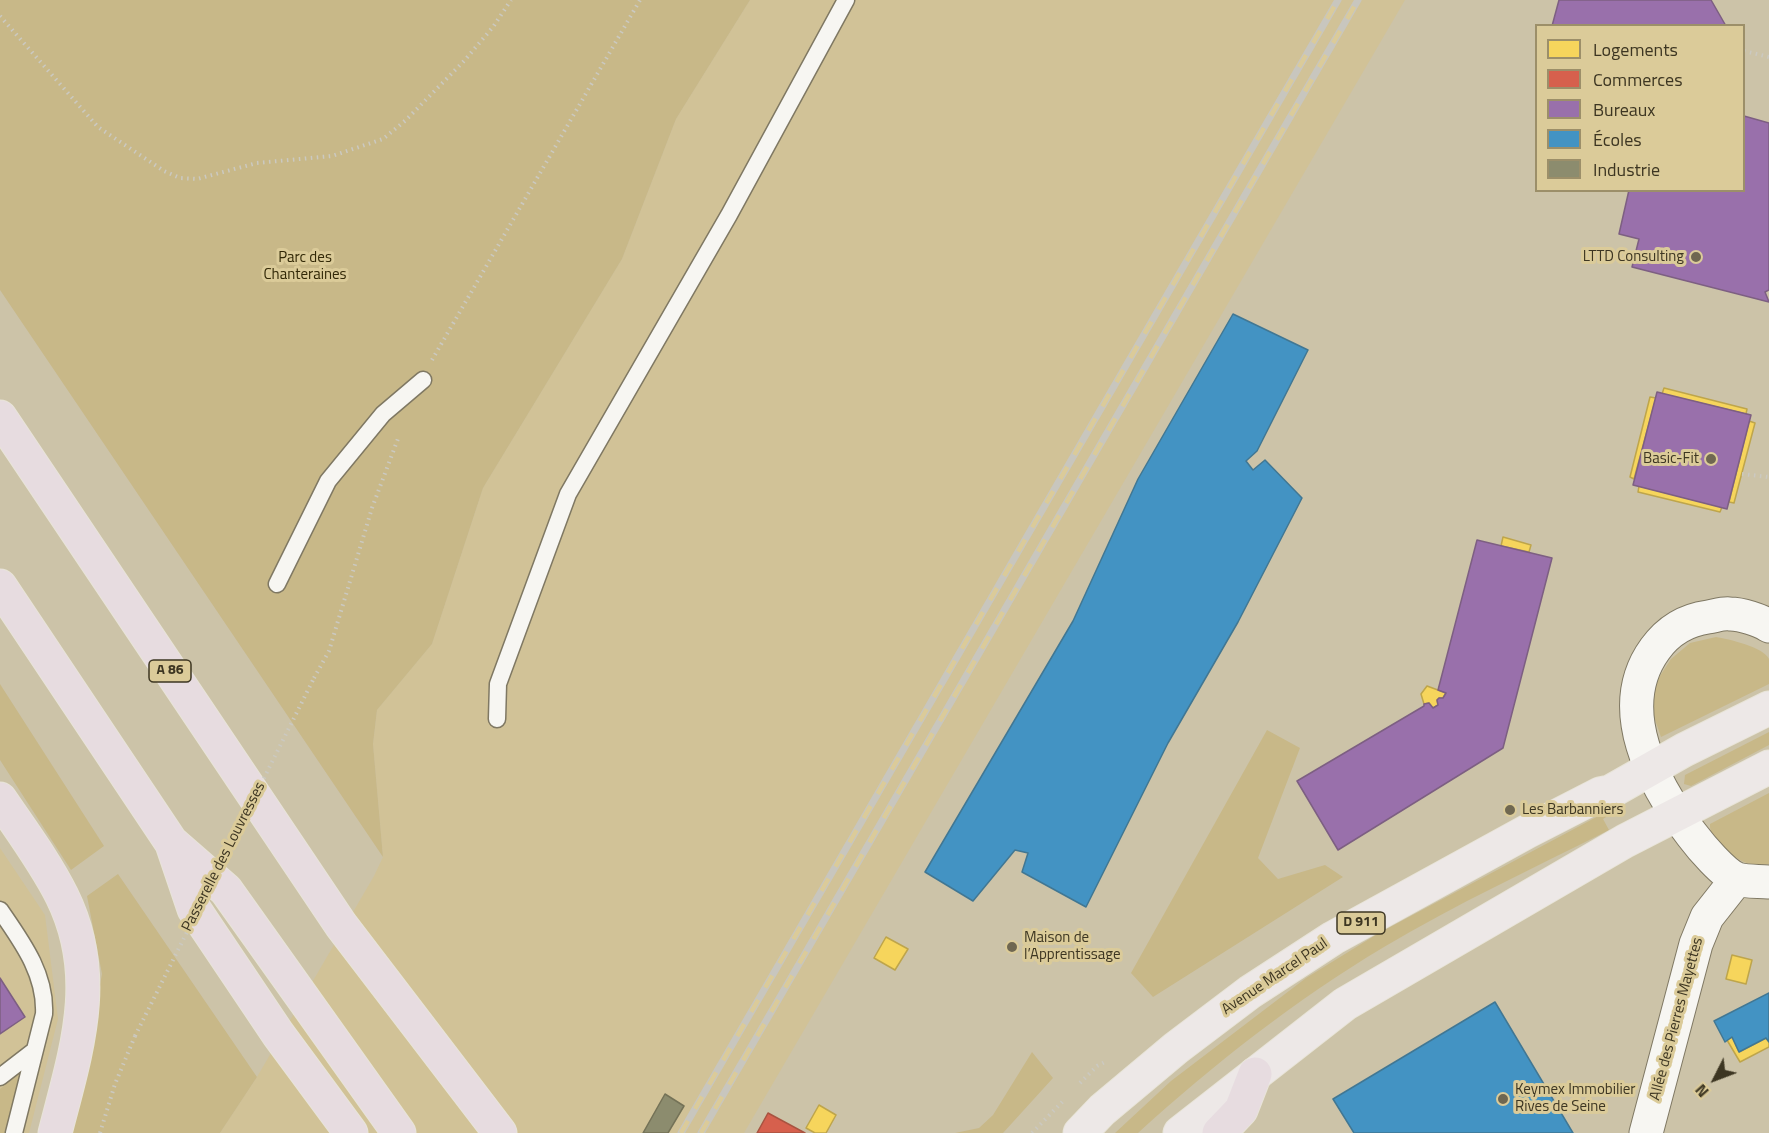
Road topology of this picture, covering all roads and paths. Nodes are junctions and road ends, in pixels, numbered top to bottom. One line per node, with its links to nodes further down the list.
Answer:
1 (511, 0): 4 (path)
2 (640, 0): 7 (path)
3 (846, 0): 16 (lane)
4 (0, 16)
5 (1745, 51): 6 (path)
6 (1769, 57)
7 (423, 380): 12 (lane)
8 (0, 417): 36 (highway, A 86)
9 (399, 435): 33 (path, Passerelle des Louvresses, bridge)
10 (1742, 474): 11 (path)
11 (1769, 477)
12 (277, 584)
13 (0, 586): 21 (highway)
14 (1768, 622): 18 (street)
15 (1769, 708): 18 (main road, Avenue Marcel Paul / D 911)
16 (497, 719)
17 (1769, 767): 20 (main road)
18 (1651, 769): 20 (street); 38 (main road, Avenue Marcel Paul / D 911)
19 (0, 799): 32 (highway)
20 (1676, 814): 22 (street); 27 (main road)
21 (171, 842): 34 (highway); 35 (highway)
22 (1737, 879): 23 (street); 41 (street, Allée des Pierres Mayettes)
23 (1769, 882)
24 (0, 910): 25 (lane)
25 (35, 1050): 28 (lane); 31 (lane)
26 (1097, 1066): 29 (path)
27 (1255, 1074): 39 (main road); 40 (highway)
28 (0, 1077)
29 (1073, 1090)
30 (1056, 1107): 37 (path)
31 (14, 1133)
32 (55, 1133)
33 (100, 1133)
34 (351, 1133)
35 (399, 1133)
36 (500, 1133)
37 (1032, 1133)
38 (1080, 1133)
39 (1180, 1133)
40 (1219, 1133)
41 (1646, 1133)

